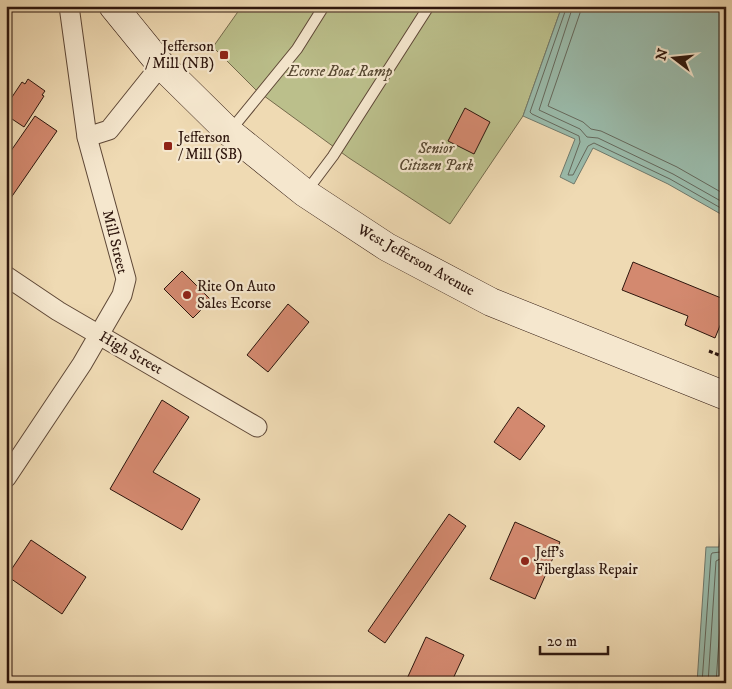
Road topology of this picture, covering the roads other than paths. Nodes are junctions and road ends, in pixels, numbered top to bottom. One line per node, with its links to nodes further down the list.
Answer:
1 (69, 6): 7 (street, Mill Street)
2 (113, 6): 5 (main road, West Jefferson Avenue)
3 (324, 6): 6 (lane)
4 (429, 6): 8 (lane)
5 (161, 65): 6 (main road, West Jefferson Avenue); 7 (street)
6 (229, 132): 8 (main road, West Jefferson Avenue)
7 (87, 137): 10 (street, Mill Street)
8 (305, 192): 11 (main road, West Jefferson Avenue)
9 (6, 276): 10 (street, High Street)
10 (99, 335): 12 (street, High Street); 13 (street, Mill Street)
11 (726, 396)
12 (257, 427)
13 (6, 478)

